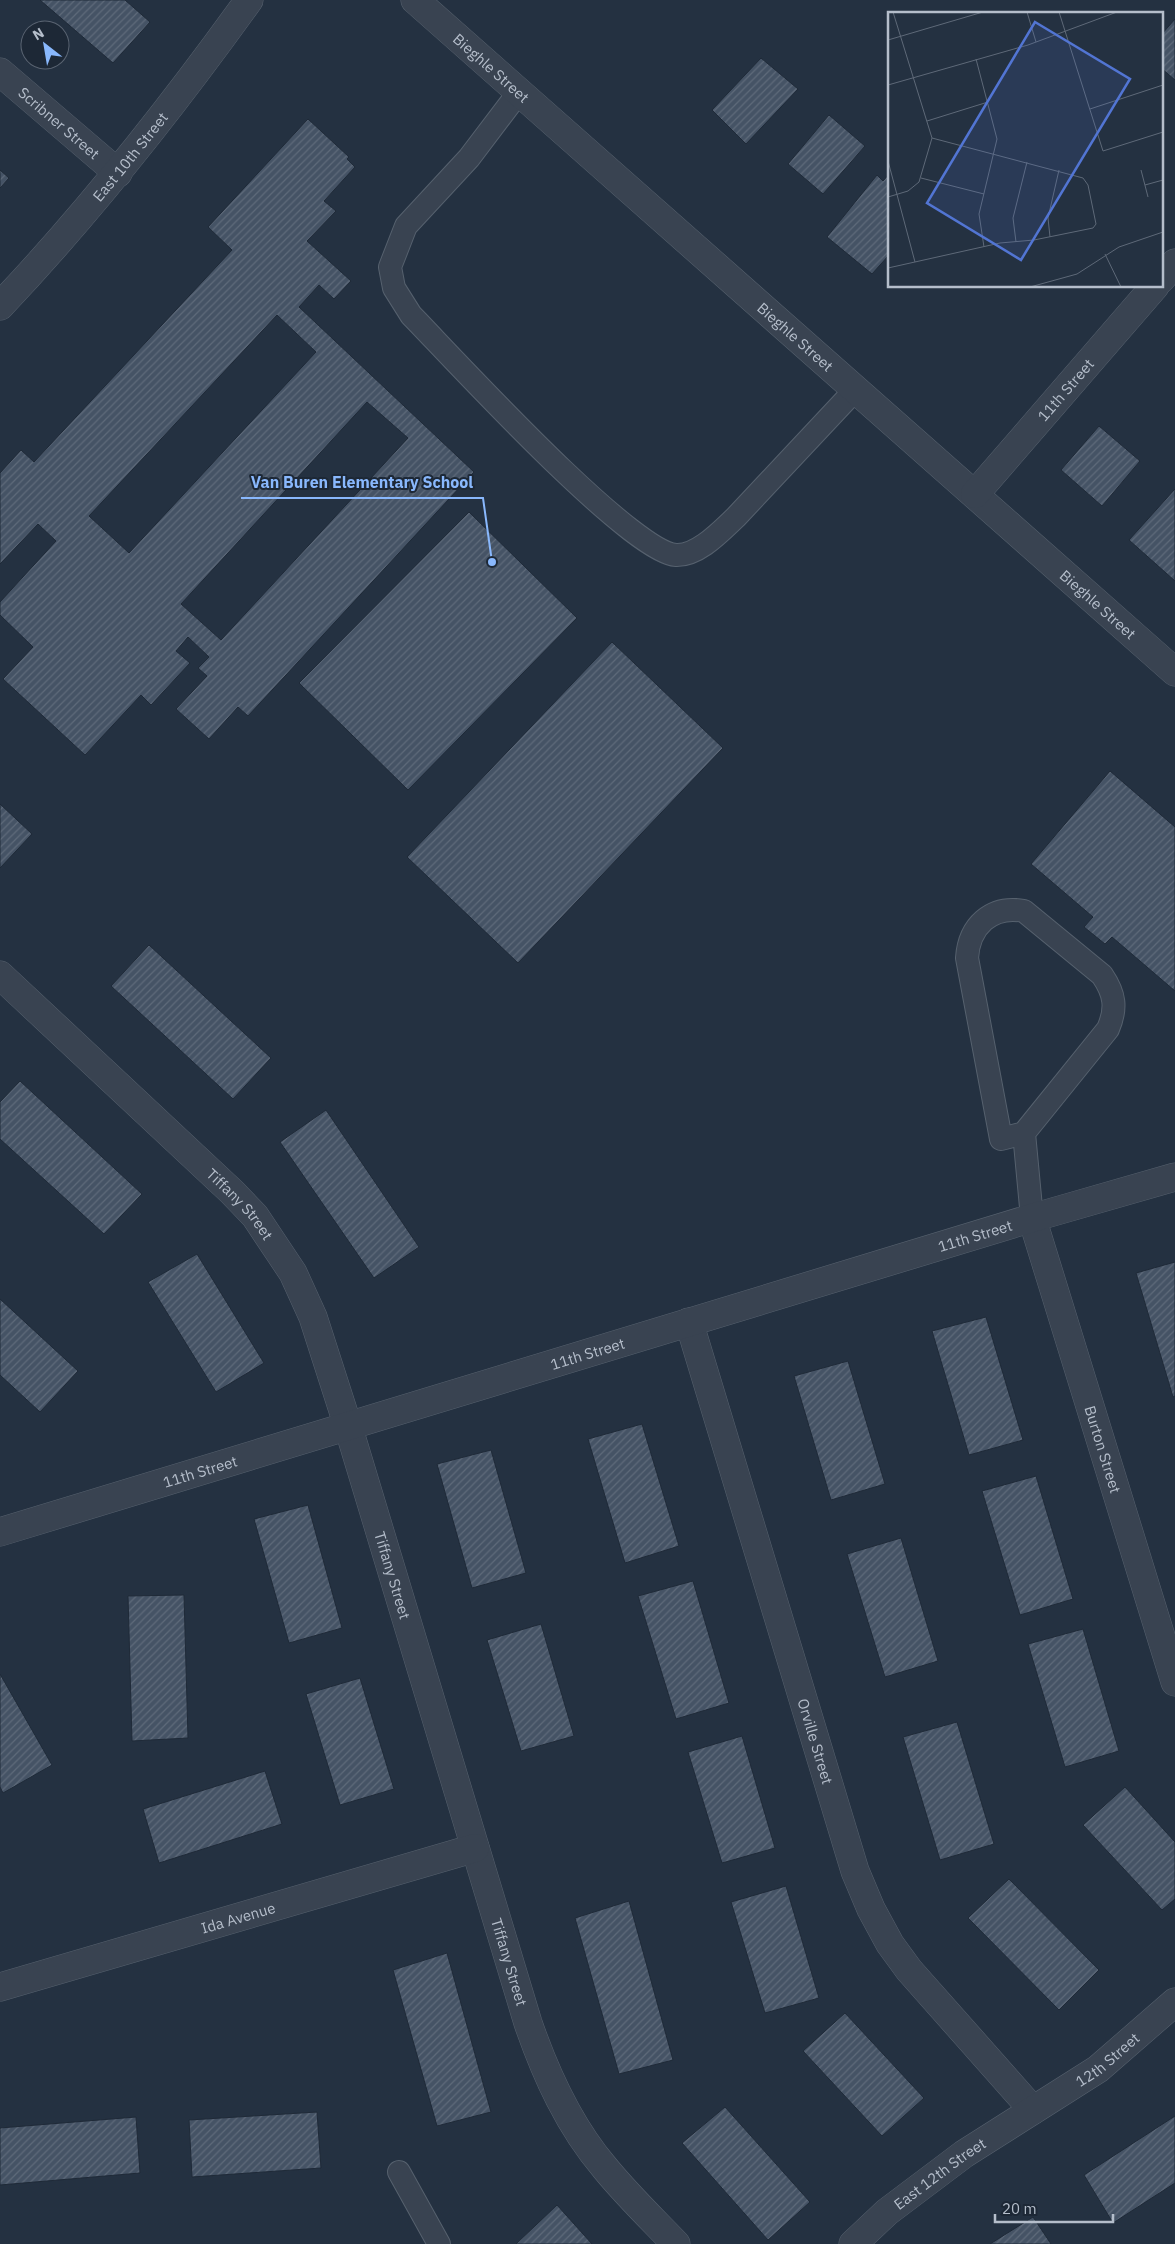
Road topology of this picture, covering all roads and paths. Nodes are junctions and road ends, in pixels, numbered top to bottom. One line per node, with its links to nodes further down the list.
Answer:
1 (249, 0): 5 (street, East 10th Street)
2 (415, 0): 4 (street, Bieghle Street)
3 (0, 72): 5 (street, Scribner Street)
4 (519, 92): 10 (street, Bieghle Street); 10 (lane)
5 (118, 173): 9 (street, East 10th Street)
6 (1175, 263): 7 (street)
7 (1162, 278)
8 (1153, 288): 11 (street, 11th Street)
9 (0, 306)
10 (856, 389): 11 (street, Bieghle Street)
11 (975, 494): 12 (street, Bieghle Street)
12 (1175, 672)
13 (4, 985): 18 (street, Tiffany Street)
14 (1024, 1133): 14 (lane); 16 (lane)
15 (1175, 1178): 16 (street, 11th Street)
16 (1032, 1218): 17 (street, 11th Street); 20 (street, Burton Street)
17 (689, 1322): 18 (street, 11th Street); 24 (street, Orville Street)
18 (348, 1426): 19 (street, 11th Street); 21 (street, Tiffany Street)
19 (0, 1532)
20 (1175, 1682)
21 (476, 1848): 22 (street, Ida Avenue); 27 (street, Tiffany Street)
22 (0, 1988)
23 (1175, 2002): 24 (street, 12th Street)
24 (1033, 2110): 28 (street, East 12th Street)
25 (399, 2172): 26 (lane)
26 (439, 2244)
27 (676, 2244)
28 (853, 2244)

